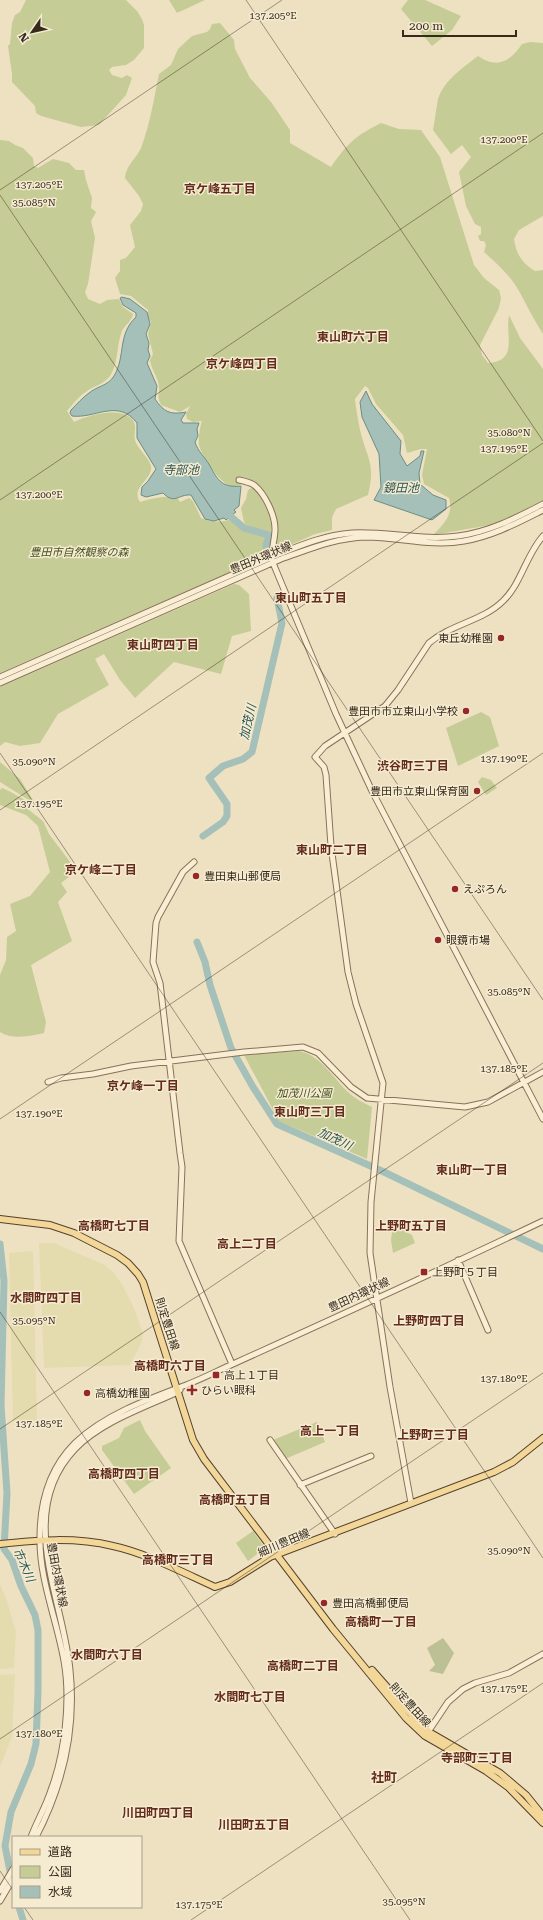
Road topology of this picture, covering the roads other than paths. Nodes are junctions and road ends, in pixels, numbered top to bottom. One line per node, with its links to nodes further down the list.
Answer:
1 (239, 480): 5 (street)
2 (543, 504): 5 (street, 豊田外環状線)
3 (543, 510): 5 (street, 豊田外環状線)
4 (543, 536): 8 (street)
5 (273, 560): 6 (street, 豊田外環状線); 7 (street, 豊田外環状線); 8 (street)
6 (0, 678)
7 (0, 683)
8 (344, 732): 13 (street); 14 (street)
9 (194, 862): 10 (street)
10 (168, 1061): 12 (street); 14 (street); 21 (street)
11 (543, 1072): 13 (street)
12 (48, 1082)
13 (524, 1082): 14 (street); 15 (street)
14 (382, 1100): 19 (street)
15 (543, 1119)
16 (2, 1220): 22 (main road, 則定豊田線)
17 (543, 1221): 18 (street, 豊田内環状線)
18 (458, 1260): 19 (street, 豊田内環状線); 20 (street)
19 (377, 1297): 21 (street, 豊田内環状線); 27 (street)
20 (488, 1330)
21 (232, 1364): 22 (street, 豊田内環状線)
22 (177, 1390): 29 (street, 豊田内環状線); 31 (main road, 則定豊田線)
23 (543, 1438): 27 (main road, 細川豊田線)
24 (270, 1440): 26 (street)
25 (371, 1456): 26 (street)
26 (300, 1485): 28 (street)
27 (411, 1503): 28 (main road, 細川豊田線)
28 (334, 1534): 31 (main road, 細川豊田線)
29 (42, 1540): 30 (main road, 細川豊田線); 31 (main road, 細川豊田線); 34 (street, 豊田内環状線)
30 (0, 1544)
31 (276, 1555): 33 (main road, 則定豊田線)
32 (543, 1654): 33 (street)
33 (427, 1734): 35 (main road, 則定豊田線); 36 (main road, 則定豊田線)
34 (54, 1790): 37 (street, 豊田内環状線); 38 (street, 豊田内環状線)
35 (543, 1816)
36 (543, 1823)
37 (31, 1836)
38 (36, 1836)
39 (12, 1871): 41 (street)
40 (12, 1881): 42 (street)
41 (0, 1891)
42 (0, 1901)

